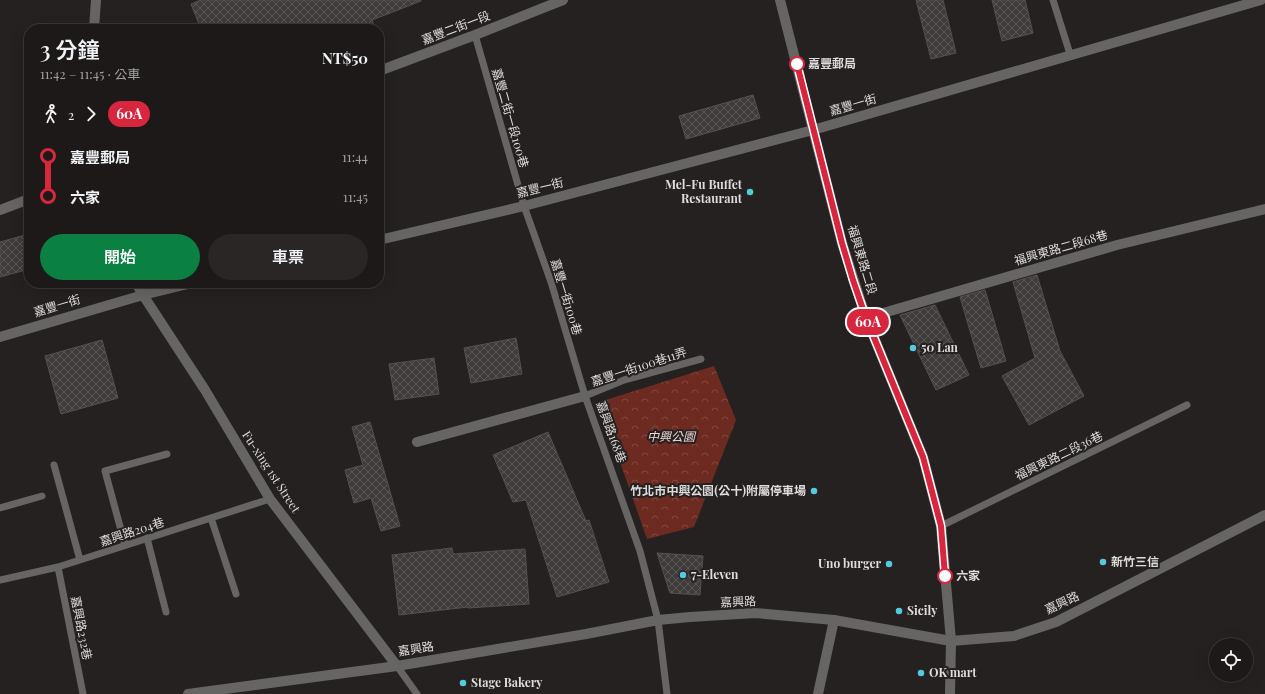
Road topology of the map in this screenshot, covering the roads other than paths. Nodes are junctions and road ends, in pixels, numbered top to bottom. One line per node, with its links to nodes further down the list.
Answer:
1 (96, 0): 6 (street)
2 (563, 0): 7 (street, 嘉豐二街一段)
3 (780, 0): 10 (street, 福興東路二段)
4 (1053, 0): 8 (lane)
5 (1261, 0): 8 (street, 嘉豐一街)
6 (94, 24)
7 (475, 35): 9 (street, 嘉豐二街一段); 12 (lane, 嘉豐二街一段100巷)
8 (1070, 54): 10 (street, 嘉豐一街)
9 (384, 69)
10 (813, 130): 12 (street, 嘉豐一街); 19 (street, 福興東路二段)
11 (24, 201): 14 (street)
12 (524, 206): 15 (street, 嘉豐一街); 22 (lane, 嘉豐一街100巷)
13 (1265, 209): 19 (street, 福興東路二段68巷)
14 (0, 210)
15 (384, 239)
16 (139, 288): 18 (street, Fu-xing 1st Street)
17 (169, 288): 18 (street, 嘉豐一街)
18 (142, 294): 20 (street, 嘉豐一街); 28 (street, Fu-xing 1st Street)
19 (866, 318): 32 (street, 福興東路二段)
20 (0, 337)
21 (700, 359): 22 (lane, 嘉豐一街100巷11弄)
22 (585, 396): 24 (street, 嘉興路168巷); 40 (lane, 嘉興路168巷)
23 (1187, 405): 32 (lane, 福興東路二段36巷)
24 (417, 442)
25 (167, 454): 34 (lane)
26 (54, 465): 35 (lane)
27 (42, 496): 29 (lane)
28 (270, 499): 31 (lane, 嘉興路204巷); 43 (street, Fu-xing 1st Street)
29 (0, 508)
30 (1265, 515): 42 (street, 嘉興路)
31 (211, 518): 33 (lane, 嘉興路204巷); 38 (lane)
32 (941, 526): 42 (street, 福興東路二段)
33 (147, 538): 34 (lane, 嘉興路204巷); 39 (lane)
34 (125, 545): 35 (lane, 嘉興路204巷)
35 (80, 560): 36 (lane, 嘉興路204巷)
36 (58, 567): 37 (lane, 嘉興路204巷); 44 (lane, 嘉興路232巷)
37 (0, 580)
38 (236, 594)
39 (166, 612)
40 (658, 620): 41 (street, 嘉興路); 43 (street, 嘉興路); 47 (lane, 嘉興路168巷)
41 (834, 620): 42 (street, 嘉興路); 48 (street)
42 (951, 640): 49 (street, 福興東路二段)
43 (397, 666): 45 (street, 嘉興路); 46 (lane)
44 (83, 694)
45 (192, 694)
46 (417, 694)
47 (667, 694)
48 (818, 694)
49 (950, 694)

